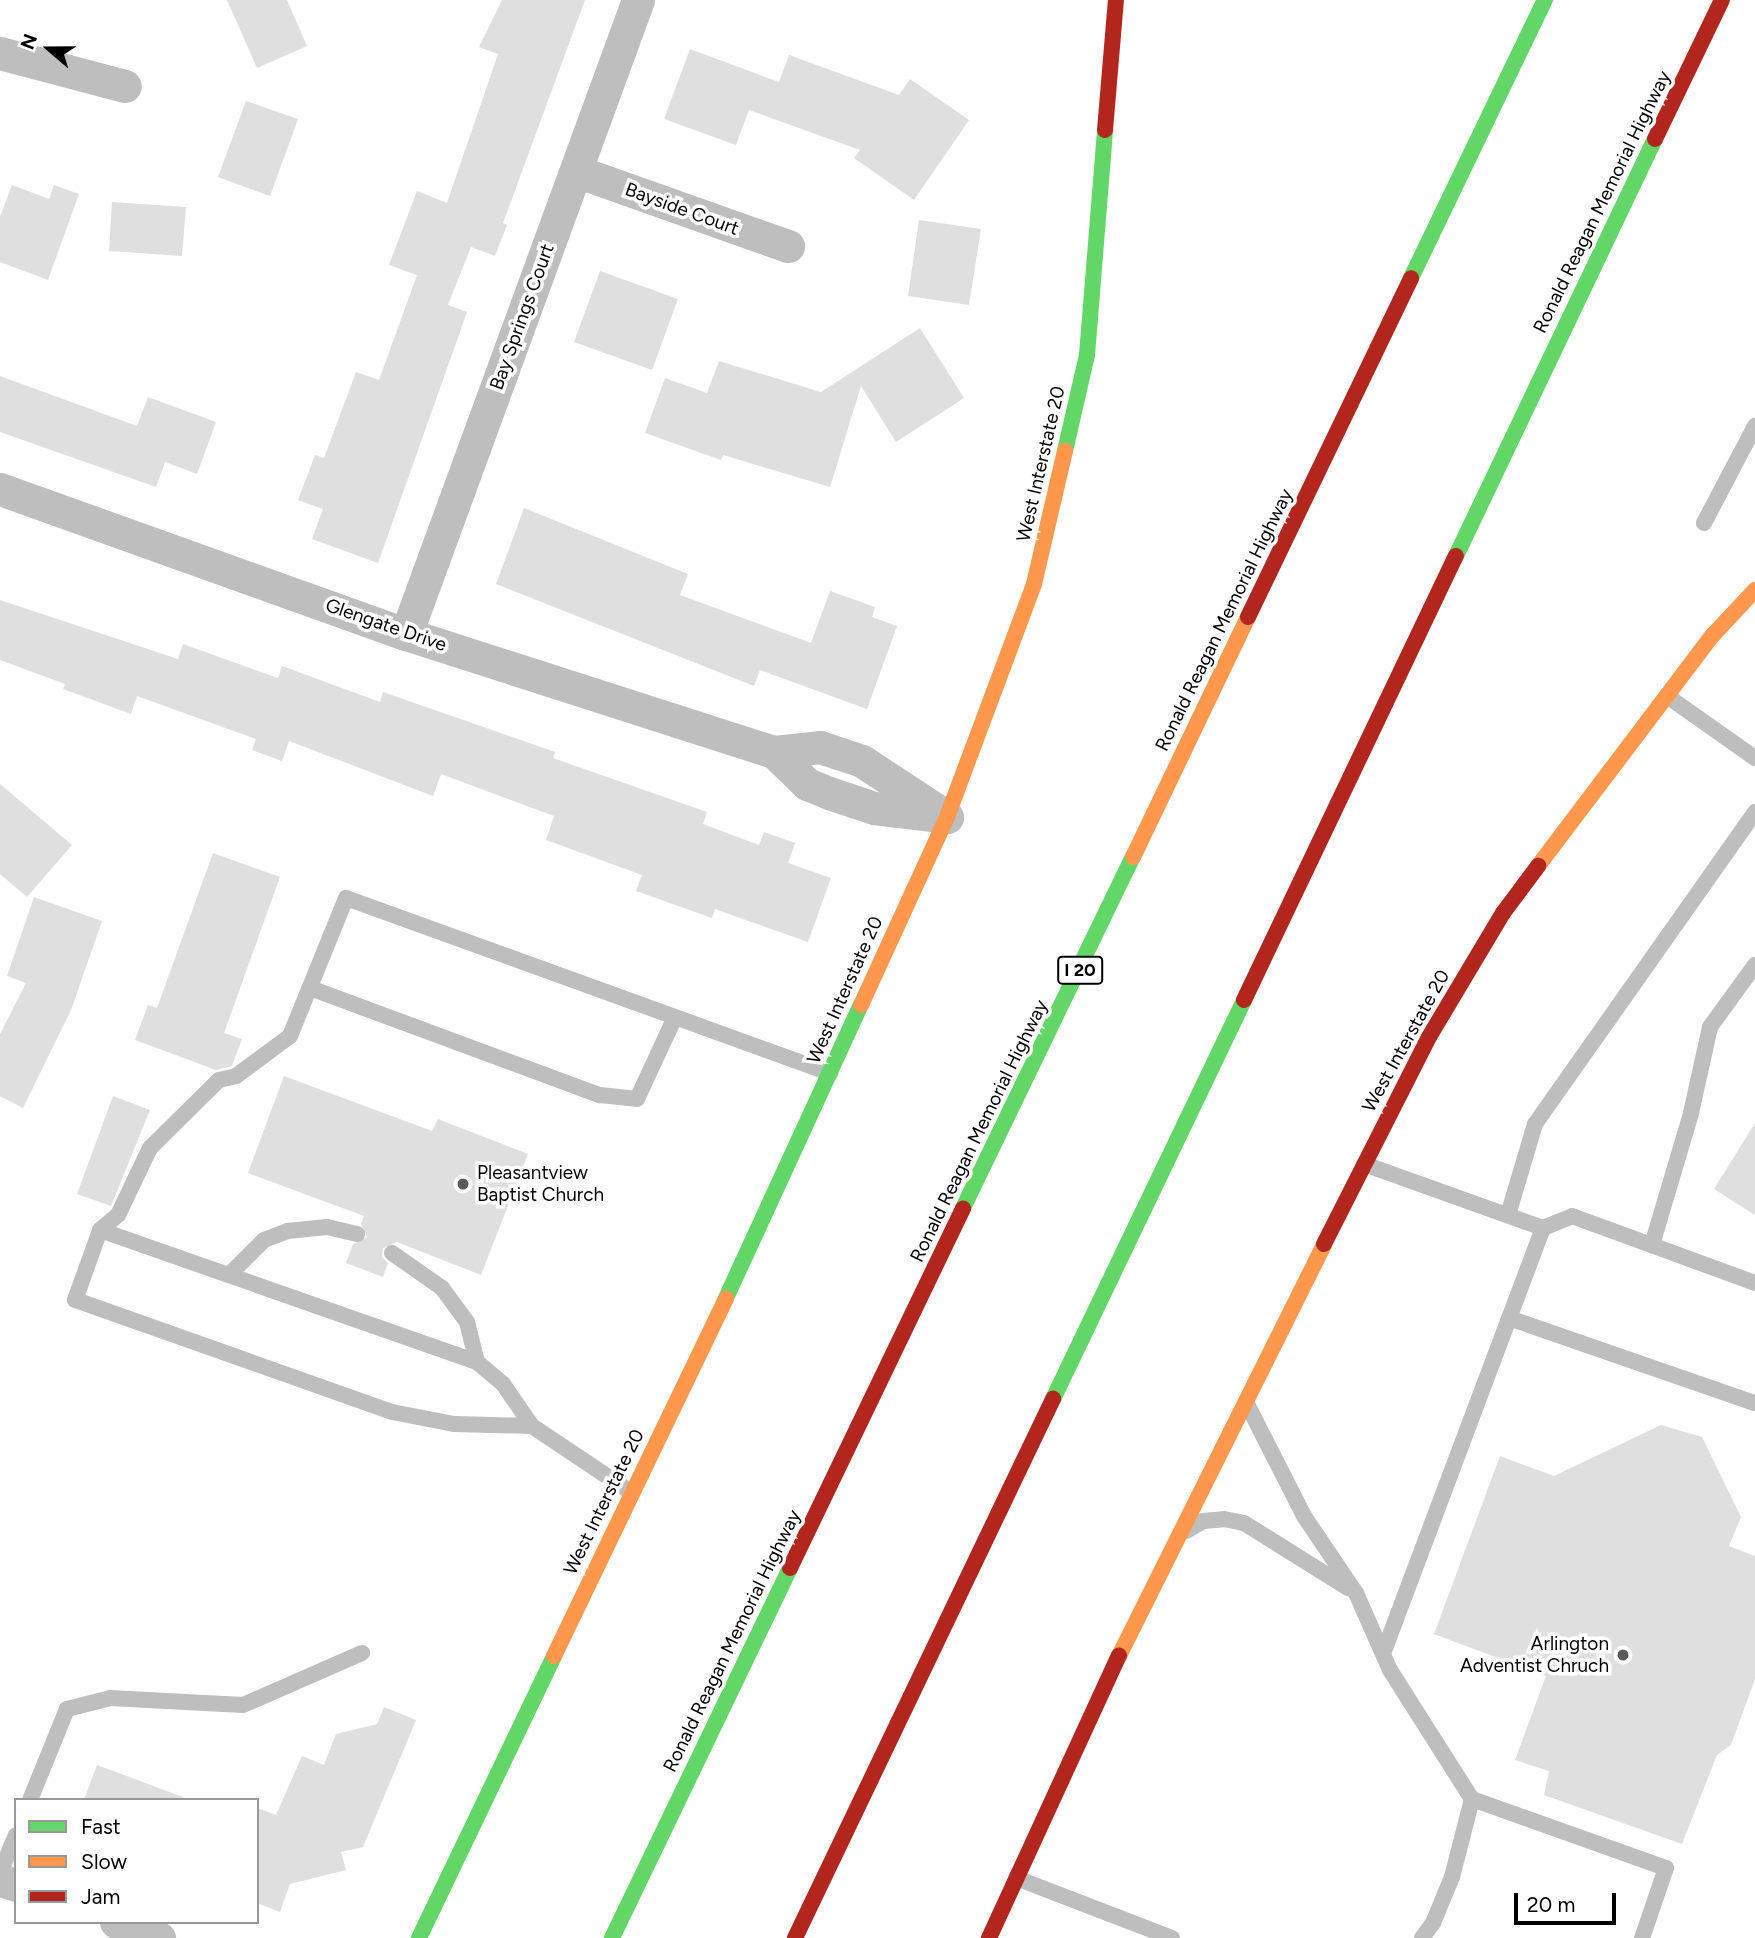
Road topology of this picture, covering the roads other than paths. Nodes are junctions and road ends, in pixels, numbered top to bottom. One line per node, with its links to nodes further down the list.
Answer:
1 (638, 0): 7 (street, Bay Springs Court)
2 (1116, 0): 20 (main road, West Interstate 20)
3 (1545, 0): 52 (main road, Ronald Reagan Memorial Highway / I 20)
4 (1722, 0): 53 (main road, Ronald Reagan Memorial Highway)
5 (0, 53): 6 (street)
6 (125, 86)
7 (576, 171): 8 (street, Bayside Court); 13 (street, Bay Springs Court)
8 (788, 246)
9 (1755, 426): 11 (lane)
10 (0, 489): 13 (street, Glengate Drive)
11 (1704, 523)
12 (1755, 590): 14 (main road, West Interstate 20)
13 (406, 634): 15 (street, Glengate Drive)
14 (1667, 696): 16 (lane); 25 (main road, West Interstate 20)
15 (774, 752): 17 (street, Glengate Drive); 18 (street, Glengate Drive)
16 (1755, 758)
17 (862, 761): 18 (street); 20 (street, Glengate Drive)
18 (847, 799): 20 (street, Glengate Drive)
19 (1755, 812): 26 (lane)
20 (947, 817): 24 (main road, West Interstate 20)
21 (1755, 965): 30 (lane)
22 (310, 988): 23 (lane); 23 (lane); 28 (lane)
23 (675, 1017): 24 (lane)
24 (830, 1073): 39 (main road, West Interstate 20)
25 (1364, 1164): 26 (lane); 36 (main road, West Interstate 20)
26 (1508, 1215): 27 (lane)
27 (1543, 1228): 30 (lane); 34 (lane)
28 (100, 1230): 32 (lane); 38 (lane)
29 (357, 1234): 32 (lane)
30 (1652, 1245): 33 (lane)
31 (392, 1253): 35 (lane)
32 (229, 1276): 35 (lane)
33 (1755, 1283)
34 (1509, 1318): 37 (lane); 43 (lane)
35 (477, 1362): 38 (lane)
36 (1245, 1399): 40 (main road, West Interstate 20); 41 (lane)
37 (1755, 1403)
38 (532, 1426): 39 (lane)
39 (632, 1493): 51 (main road, West Interstate 20)
40 (1171, 1547): 41 (lane); 48 (main road, West Interstate 20)
41 (1356, 1593): 43 (lane)
42 (362, 1653): 44 (lane)
43 (1383, 1653): 45 (lane)
44 (31, 1798)
45 (1472, 1799): 56 (lane); 57 (lane)
46 (14, 1840): 47 (lane)
47 (0, 1873)
48 (1016, 1878): 54 (main road, West Interstate 20); 55 (lane)
49 (122, 1924): 50 (street)
50 (159, 1938)
51 (419, 1938)
52 (612, 1938)
53 (795, 1938)
54 (989, 1938)
55 (1172, 1938)
56 (1422, 1938)
57 (1642, 1938)

